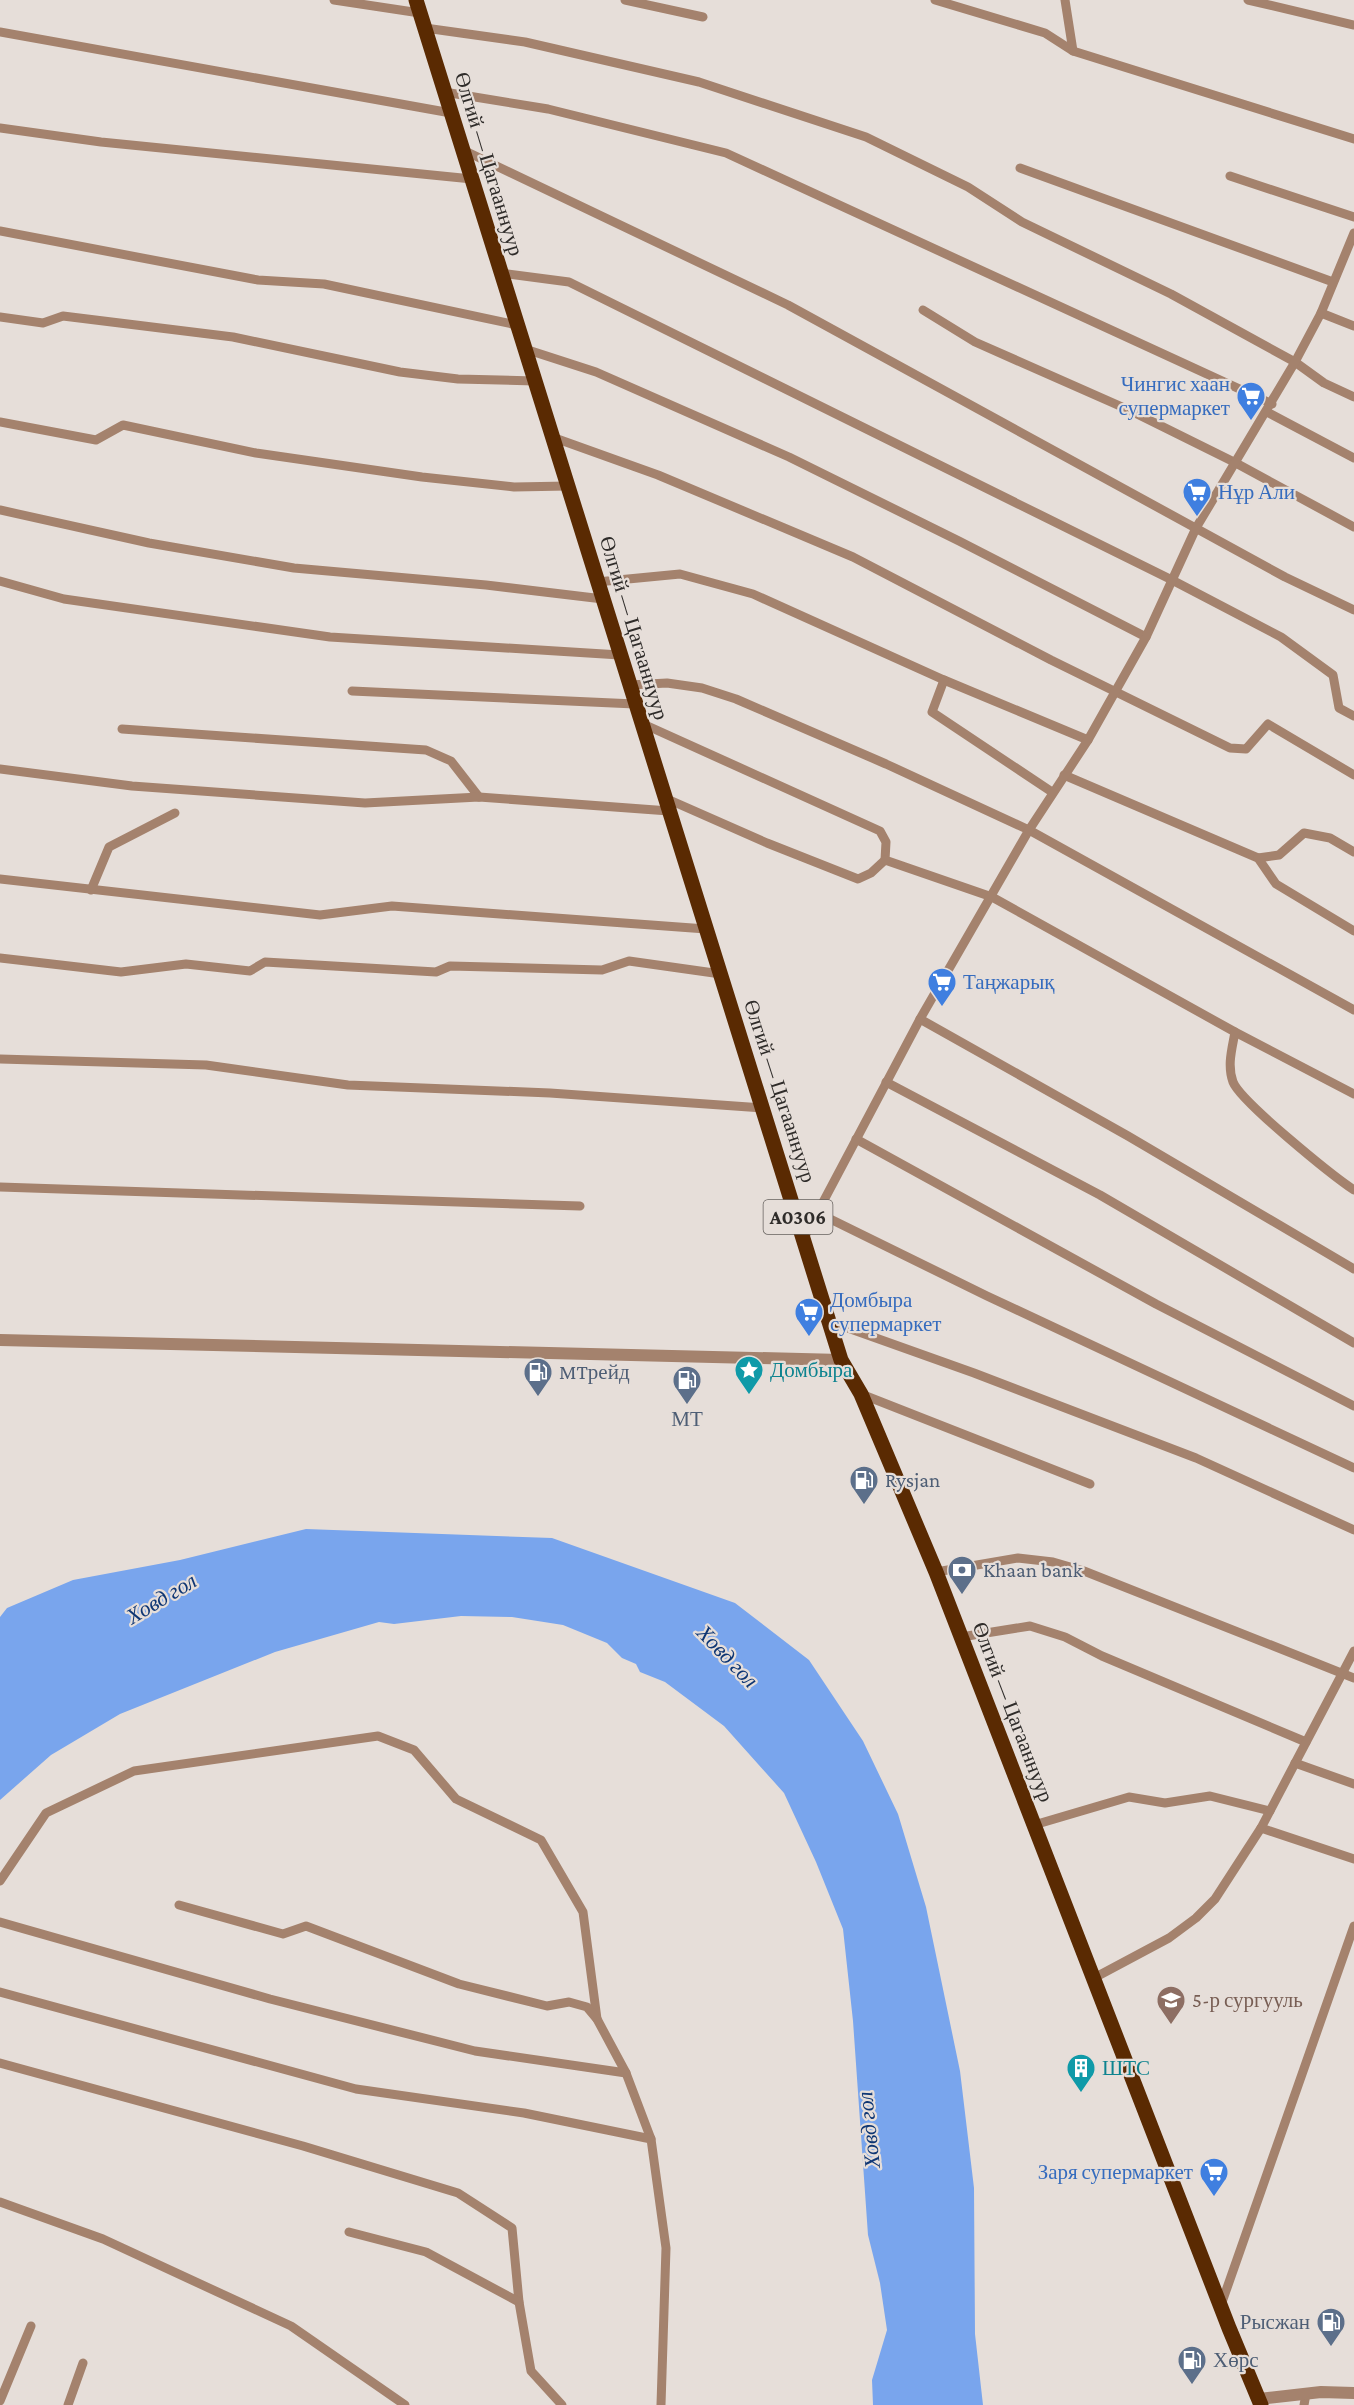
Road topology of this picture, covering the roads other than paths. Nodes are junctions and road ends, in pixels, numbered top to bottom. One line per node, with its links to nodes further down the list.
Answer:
1 (334, 0): 6 (street)
2 (625, 0): 7 (street)
3 (935, 0): 10 (street)
4 (1065, 0): 10 (street)
5 (1248, 0): 8 (street)
6 (420, 14): 11 (highway, Өлгий — Цагааннуур / A0306); 31 (street)
7 (703, 17)
8 (1354, 26)
9 (0, 32): 12 (street)
10 (1073, 51): 14 (street)
11 (444, 92): 12 (highway, Өлгий — Цагааннуур / A0306); 34 (street)
12 (451, 113): 15 (highway, Өлгий — Цагааннуур / A0306)
13 (0, 128): 18 (street)
14 (1354, 139)
15 (463, 150): 18 (highway, Өлгий — Цагааннуур / A0306); 42 (street)
16 (1020, 168): 24 (street)
17 (1230, 176): 19 (street)
18 (471, 178): 23 (highway, Өлгий — Цагааннуур / A0306)
19 (1354, 217)
20 (0, 231): 28 (street)
21 (1354, 233): 22 (street)
22 (1351, 248): 24 (street)
23 (501, 273): 28 (highway, Өлгий — Цагааннуур / A0306); 43 (street)
24 (1334, 282): 26 (street)
25 (923, 310): 38 (street)
26 (1321, 312): 29 (street); 31 (street)
27 (0, 317): 32 (street)
28 (517, 325): 30 (highway, Өлгий — Цагааннуур / A0306)
29 (1354, 326)
30 (525, 349): 32 (highway, Өлгий — Цагааннуур / A0306); 48 (street)
31 (1295, 362): 33 (street); 34 (street)
32 (535, 381): 36 (highway, Өлгий — Цагааннуур / A0306)
33 (1354, 396)
34 (1269, 408): 37 (street); 38 (street)
35 (0, 422): 39 (street)
36 (552, 437): 39 (highway, Өлгий — Цагааннуур / A0306); 53 (street)
37 (1354, 458)
38 (1234, 462): 41 (street); 42 (street)
39 (568, 486): 45 (highway, Өлгий — Цагааннуур / A0306)
40 (0, 510): 46 (street)
41 (1354, 526)
42 (1196, 528): 43 (street); 47 (street)
43 (1172, 580): 48 (street); 55 (street)
44 (0, 581): 49 (street)
45 (597, 582): 46 (highway, Өлгий — Цагааннуур / A0306); 50 (street)
46 (603, 599): 49 (highway, Өлгий — Цагааннуур / A0306)
47 (1354, 610)
48 (1146, 638): 53 (street)
49 (620, 655): 51 (highway, Өлгий — Цагааннуур / A0306)
50 (944, 680): 58 (street); 62 (street)
51 (630, 685): 54 (highway, Өлгий — Цагааннуур / A0306); 66 (street)
52 (352, 691): 54 (street)
53 (1116, 692): 58 (street); 61 (street)
54 (635, 704): 56 (highway, Өлгий — Цагааннуур / A0306)
55 (1354, 716)
56 (641, 723): 64 (highway, Өлгий — Цагааннуур / A0306); 69 (street)
57 (122, 729): 63 (street)
58 (1089, 740): 60 (street)
59 (0, 769): 63 (street)
60 (1064, 775): 62 (street); 68 (street)
61 (1354, 775)
62 (1052, 792): 66 (street)
63 (479, 797): 64 (street)
64 (667, 805): 69 (street); 73 (highway, Өлгий — Цагааннуур / A0306)
65 (175, 813): 71 (street)
66 (1029, 830): 72 (street); 77 (street)
67 (1354, 852): 68 (street)
68 (1258, 858): 74 (street)
69 (885, 860): 72 (street)
70 (0, 879): 71 (street)
71 (92, 890): 73 (street)
72 (992, 897): 78 (street); 79 (street)
73 (706, 929): 76 (highway, Өлгий — Цагааннуур / A0306)
74 (1354, 931)
75 (0, 958): 76 (street)
76 (721, 974): 83 (highway, Өлгий — Цагааннуур / A0306)
77 (1354, 1010)
78 (920, 1019): 81 (street); 90 (street)
79 (1235, 1032): 82 (street); 86 (street)
80 (0, 1059): 83 (street)
81 (886, 1082): 84 (street); 93 (street)
82 (1354, 1094)
83 (763, 1108): 89 (highway, Өлгий — Цагааннуур / A0306)
84 (856, 1139): 88 (street); 96 (street)
85 (0, 1187): 87 (street)
86 (1354, 1190)
87 (580, 1206)
88 (818, 1213): 89 (street); 97 (street)
89 (804, 1238): 91 (highway, Өлгий — Цагааннуур / A0306)
90 (1354, 1269)
91 (831, 1322): 94 (highway, Өлгий — Цагааннуур / A0306); 99 (street)
92 (0, 1341): 94 (street)
93 (1354, 1343)
94 (841, 1360): 95 (highway, Өлгий — Цагааннуур / A0306)
95 (861, 1394): 98 (street); 100 (highway, Өлгий — Цагааннуур / A0306)
96 (1354, 1406)
97 (1354, 1468)
98 (1090, 1484)
99 (1354, 1530)
100 (936, 1572): 101 (highway, Өлгий — Цагааннуур / A0306); 103 (street)
101 (961, 1636): 105 (street); 109 (highway, Өлгий — Цагааннуур / A0306)
102 (1354, 1651): 103 (street)
103 (1342, 1673): 104 (street); 105 (street)
104 (1354, 1678)
105 (1306, 1742): 106 (street)
106 (1295, 1762): 107 (street); 108 (street)
107 (1354, 1784)
108 (1270, 1811): 109 (street); 110 (street)
109 (1034, 1825): 116 (highway, Өлгий — Цагааннуур / A0306)
110 (1261, 1828): 111 (street); 116 (street)
111 (1354, 1859)
112 (0, 1881): 118 (street)
113 (179, 1905): 118 (street)
114 (0, 1922): 120 (street)
115 (1354, 1926): 125 (street)
116 (1094, 1978): 125 (highway, Өлгий — Цагааннуур / A0306)
117 (0, 1992): 121 (street)
118 (597, 2019): 120 (street)
119 (0, 2063): 124 (street)
120 (626, 2073): 121 (street)
121 (651, 2139): 135 (street)
122 (0, 2202): 133 (street)
123 (350, 2232): 124 (street)
124 (519, 2301): 134 (street)
125 (1221, 2305): 131 (highway, Өлгий — Цагааннуур / A0306)
126 (31, 2326): 130 (street)
127 (83, 2363): 132 (street)
128 (1354, 2393): 129 (street)
129 (1305, 2399): 131 (street)
130 (0, 2401)
131 (1260, 2402)
132 (68, 2405)
133 (405, 2405)
134 (562, 2405)
135 (661, 2405)

